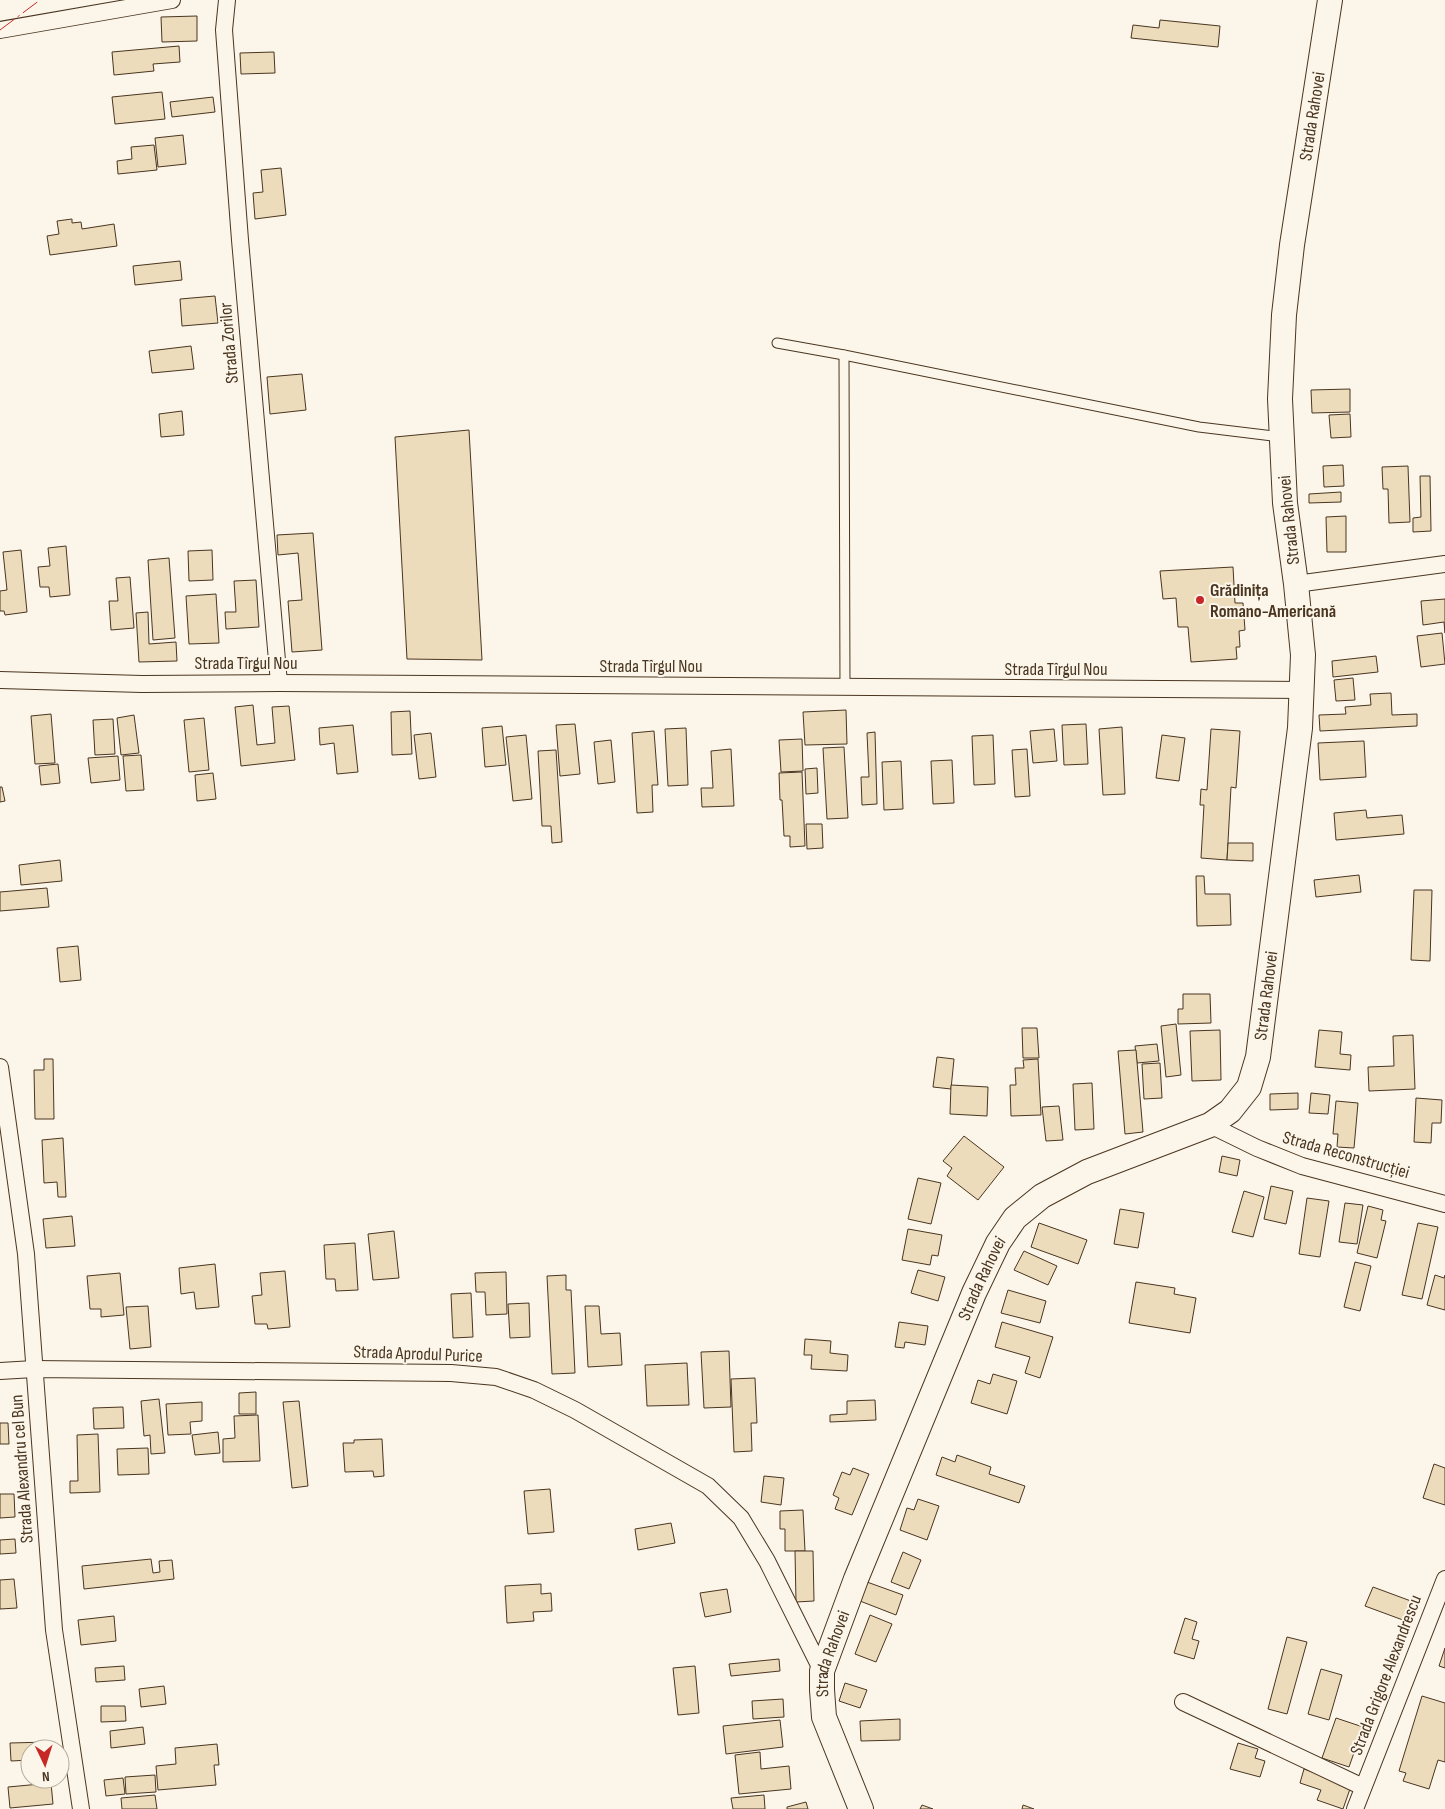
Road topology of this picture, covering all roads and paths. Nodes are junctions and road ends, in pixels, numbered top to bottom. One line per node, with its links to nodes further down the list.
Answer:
1 (172, 0): 4 (street)
2 (227, 0): 11 (street, Strada Zorilor)
3 (1330, 0): 7 (main road, Strada Rahovei)
4 (0, 30)
5 (776, 343): 6 (lane)
6 (844, 354): 7 (lane); 12 (lane)
7 (1281, 437): 9 (main road, Strada Rahovei)
8 (1445, 564): 9 (street)
9 (1296, 584): 13 (main road, Strada Rahovei)
10 (0, 680): 11 (street, Strada Tîrgul Nou)
11 (279, 683): 12 (street, Strada Tîrgul Nou)
12 (845, 687): 13 (street, Strada Tîrgul Nou)
13 (1303, 690): 15 (main road, Strada Rahovei)
14 (0, 1067): 17 (street, Strada Alexandru cel Bun)
15 (1210, 1125): 16 (street, Strada Reconstrucției); 20 (main road, Strada Rahovei)
16 (1445, 1204)
17 (34, 1370): 18 (street, Strada Aprodul Purice); 20 (street, Strada Aprodul Purice); 23 (street, Strada Alexandru cel Bun)
18 (0, 1371)
19 (1445, 1578): 22 (street, Strada Grigore Alexandrescu)
20 (822, 1671): 24 (main road, Strada Rahovei)
21 (1184, 1702): 22 (street, Strada Grigore Alexandrescu)
22 (1363, 1787): 25 (street, Strada Grigore Alexandrescu)
23 (81, 1809)
24 (861, 1809)
25 (1355, 1809)

